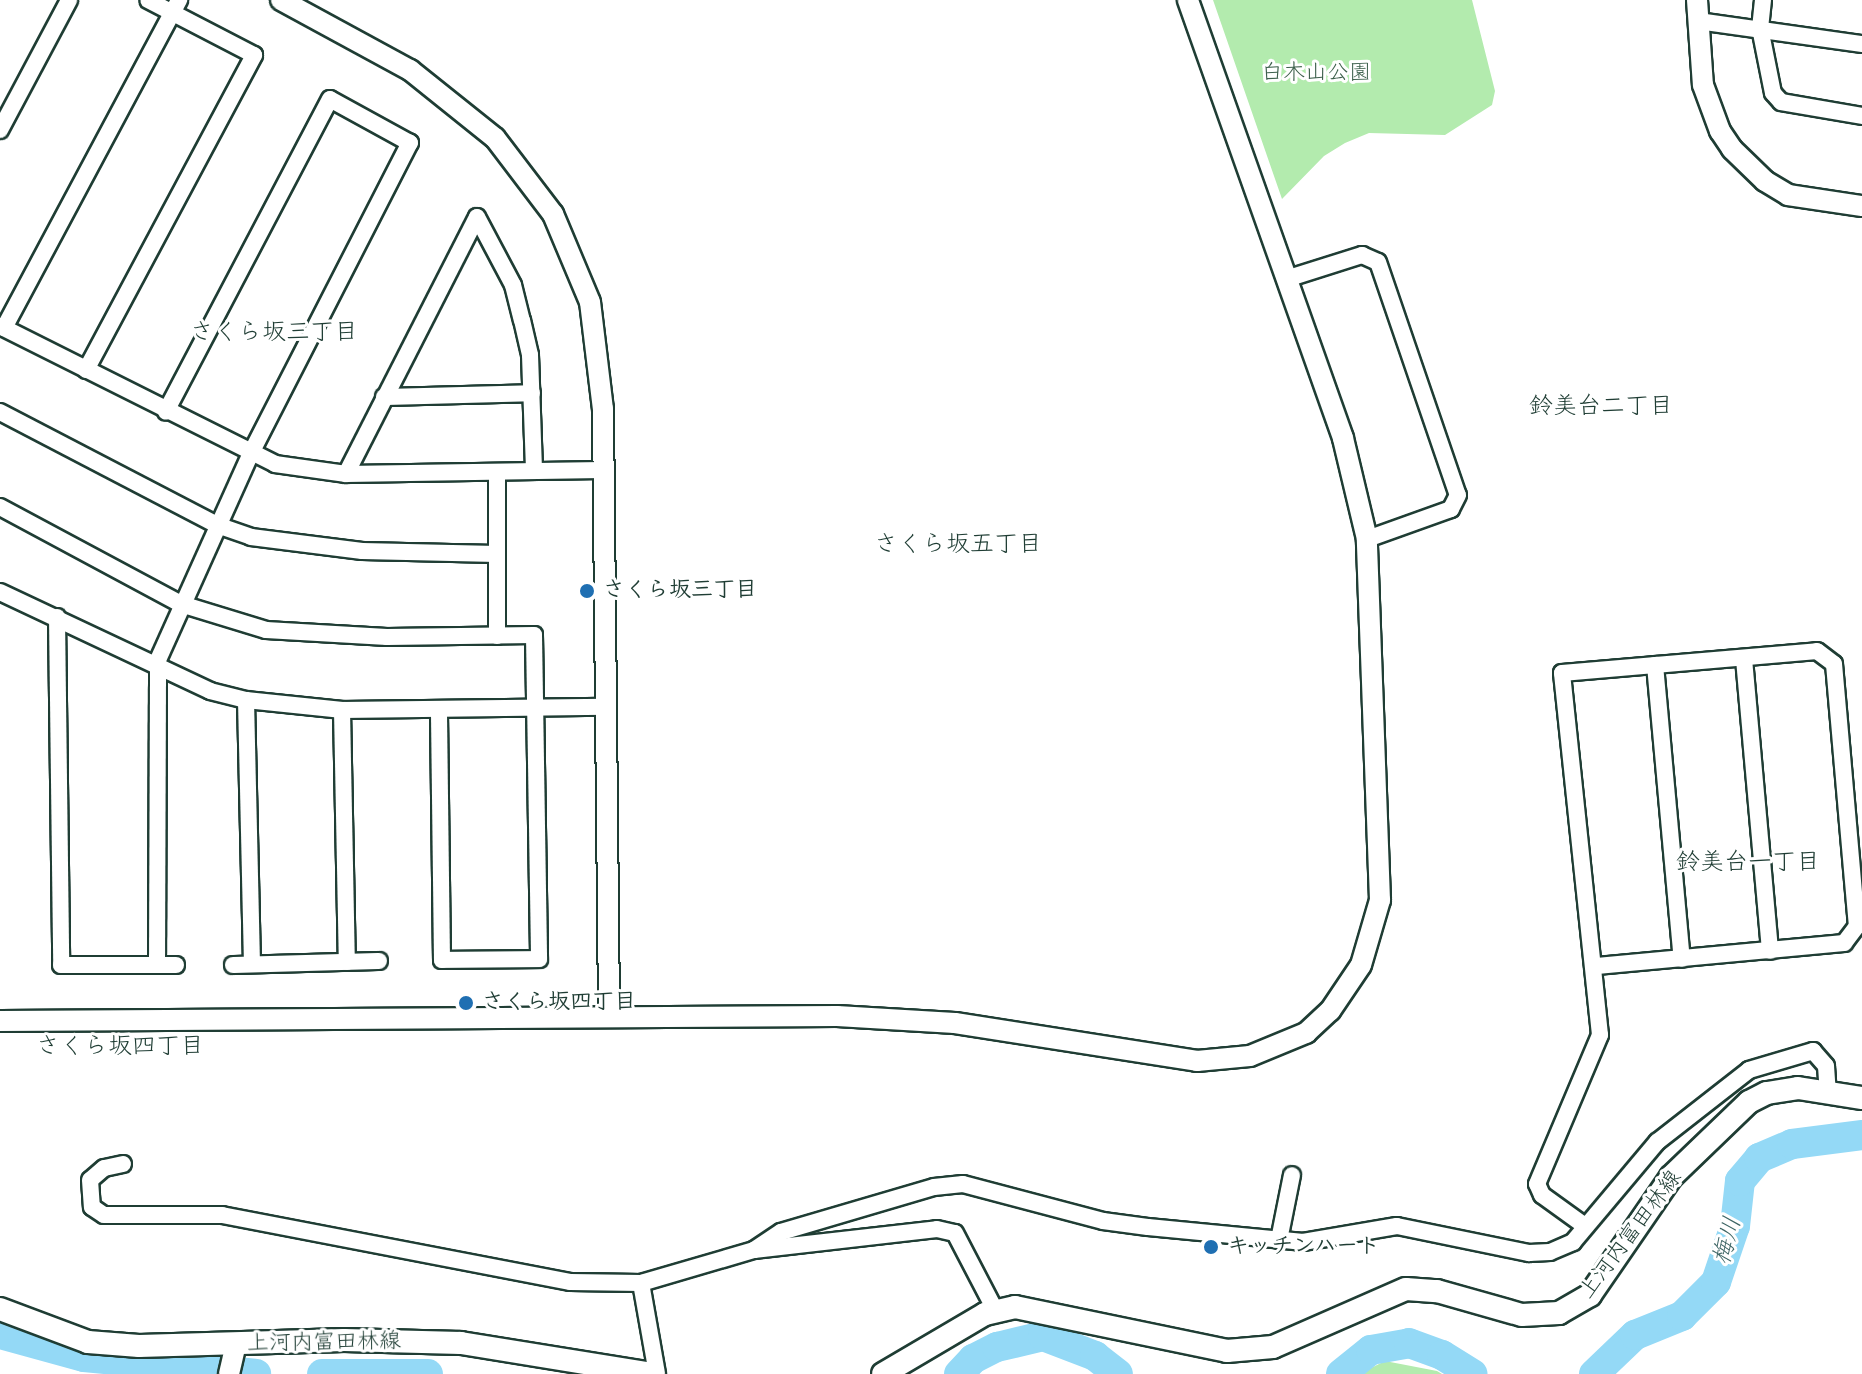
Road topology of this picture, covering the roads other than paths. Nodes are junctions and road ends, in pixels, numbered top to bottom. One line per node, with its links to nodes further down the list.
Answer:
1 (69, 0): 12 (street)
2 (148, 0): 7 (street)
3 (281, 0): 22 (street)
4 (1188, 0): 14 (street)
5 (1697, 0): 8 (street)
6 (1763, 0): 9 (street)
7 (175, 6): 15 (street); 16 (street)
8 (1698, 21): 9 (street); 13 (street)
9 (1760, 28): 10 (street); 11 (street)
10 (1862, 44)
11 (1862, 116)
12 (0, 130)
13 (1862, 206)
14 (1286, 279): 28 (street); 28 (street)
15 (2, 327): 16 (street)
16 (86, 370): 20 (street)
17 (532, 393): 18 (street); 18 (street); 23 (street)
18 (384, 397): 25 (street)
19 (0, 412): 27 (street)
20 (166, 412): 21 (street); 21 (street)
21 (250, 455): 25 (street); 27 (street)
22 (602, 470): 23 (street); 38 (street)
23 (534, 471): 24 (street)
24 (497, 472): 25 (street); 29 (street)
25 (346, 474)
26 (0, 507): 31 (street)
27 (217, 525): 29 (street); 31 (street)
28 (1367, 539): 51 (street)
29 (497, 554): 33 (street)
30 (0, 592): 32 (street)
31 (181, 604): 33 (street); 36 (street)
32 (57, 617): 36 (street); 47 (street)
33 (497, 636): 39 (street)
34 (1744, 659): 35 (street); 42 (street); 42 (street)
35 (1655, 665): 43 (street); 50 (street)
36 (159, 667): 37 (street); 47 (street)
37 (246, 700): 41 (street); 46 (street)
38 (606, 707): 39 (street); 51 (street)
39 (534, 708): 40 (street); 40 (street)
40 (439, 709): 41 (street)
41 (342, 710): 45 (street)
42 (1770, 951): 43 (street)
43 (1682, 959): 50 (street)
44 (379, 961): 45 (street)
45 (347, 962): 46 (street)
46 (252, 964): 49 (street)
47 (157, 965): 48 (street)
48 (176, 965)
49 (233, 965)
50 (1594, 966): 57 (street)
51 (609, 1014): 52 (street)
52 (0, 1021)
53 (1828, 1093): 54 (main road, 上河内富田林線); 57 (street); 62 (main road, 上河内富田林線)
54 (1862, 1098)
55 (123, 1164): 60 (street)
56 (1292, 1175): 58 (street)
57 (1585, 1226): 58 (street)
58 (1279, 1240): 59 (street)
59 (754, 1250): 60 (street); 62 (street)
60 (641, 1283): 65 (street)
61 (0, 1309): 63 (main road, 上河内富田林線)
62 (995, 1310): 66 (main road, 上河内富田林線)
63 (236, 1344): 64 (street); 65 (main road, 上河内富田林線)
64 (229, 1374)
65 (654, 1374)
66 (883, 1374)

